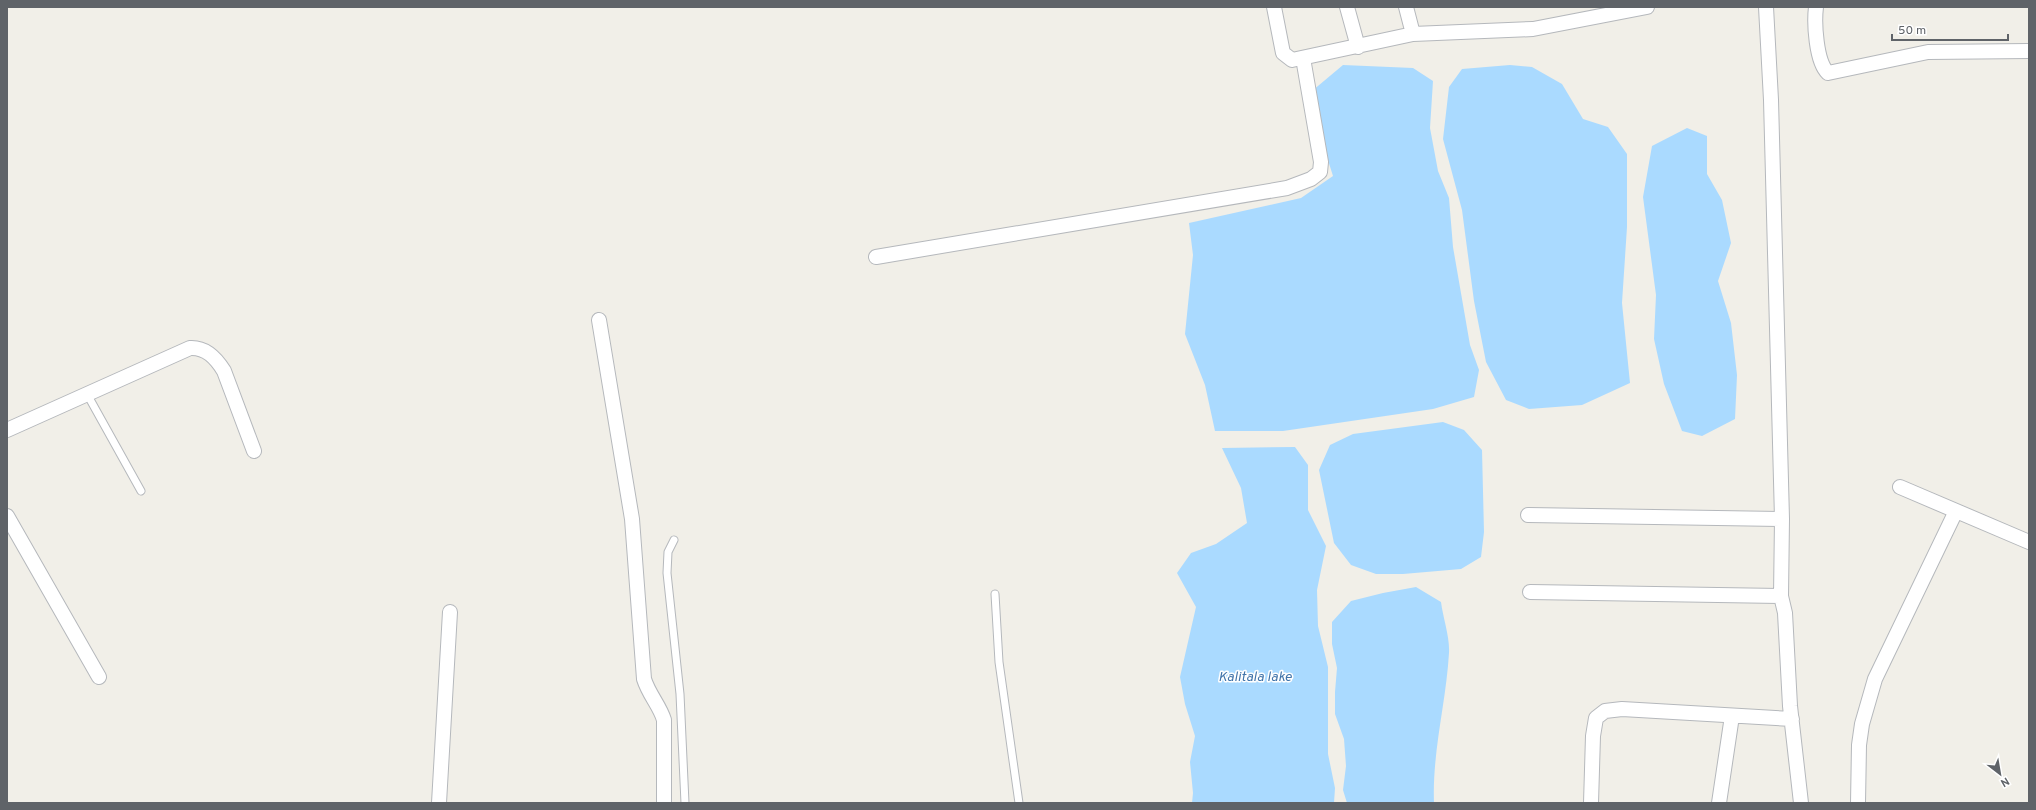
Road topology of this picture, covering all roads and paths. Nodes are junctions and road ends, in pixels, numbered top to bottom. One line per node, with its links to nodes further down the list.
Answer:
1 (1274, 7): 10 (street)
2 (1347, 7): 8 (street)
3 (1406, 7): 7 (street)
4 (1647, 7): 7 (street)
5 (1766, 7): 21 (street)
6 (1816, 7): 9 (street)
7 (1413, 34): 8 (street)
8 (1358, 47): 10 (street)
9 (2029, 51)
10 (1303, 58): 11 (street)
11 (876, 257)
12 (599, 320): 32 (street)
13 (86, 394): 14 (street); 15 (street); 17 (lane)
14 (7, 430)
15 (254, 451)
16 (1900, 487): 18 (street)
17 (141, 491)
18 (1956, 511): 23 (street); 38 (street)
19 (1528, 515): 21 (street)
20 (7, 516): 28 (street)
21 (1782, 519): 26 (street)
22 (674, 540): 33 (lane)
23 (2029, 542)
24 (1530, 592): 26 (street)
25 (995, 594): 34 (lane)
26 (1781, 596): 30 (street)
27 (450, 612): 31 (street)
28 (99, 677)
29 (1732, 716): 30 (street); 35 (street); 36 (street)
30 (1792, 718): 37 (street)
31 (439, 803)
32 (664, 803)
33 (685, 803)
34 (1019, 803)
35 (1591, 803)
36 (1719, 803)
37 (1801, 803)
38 (1858, 803)

